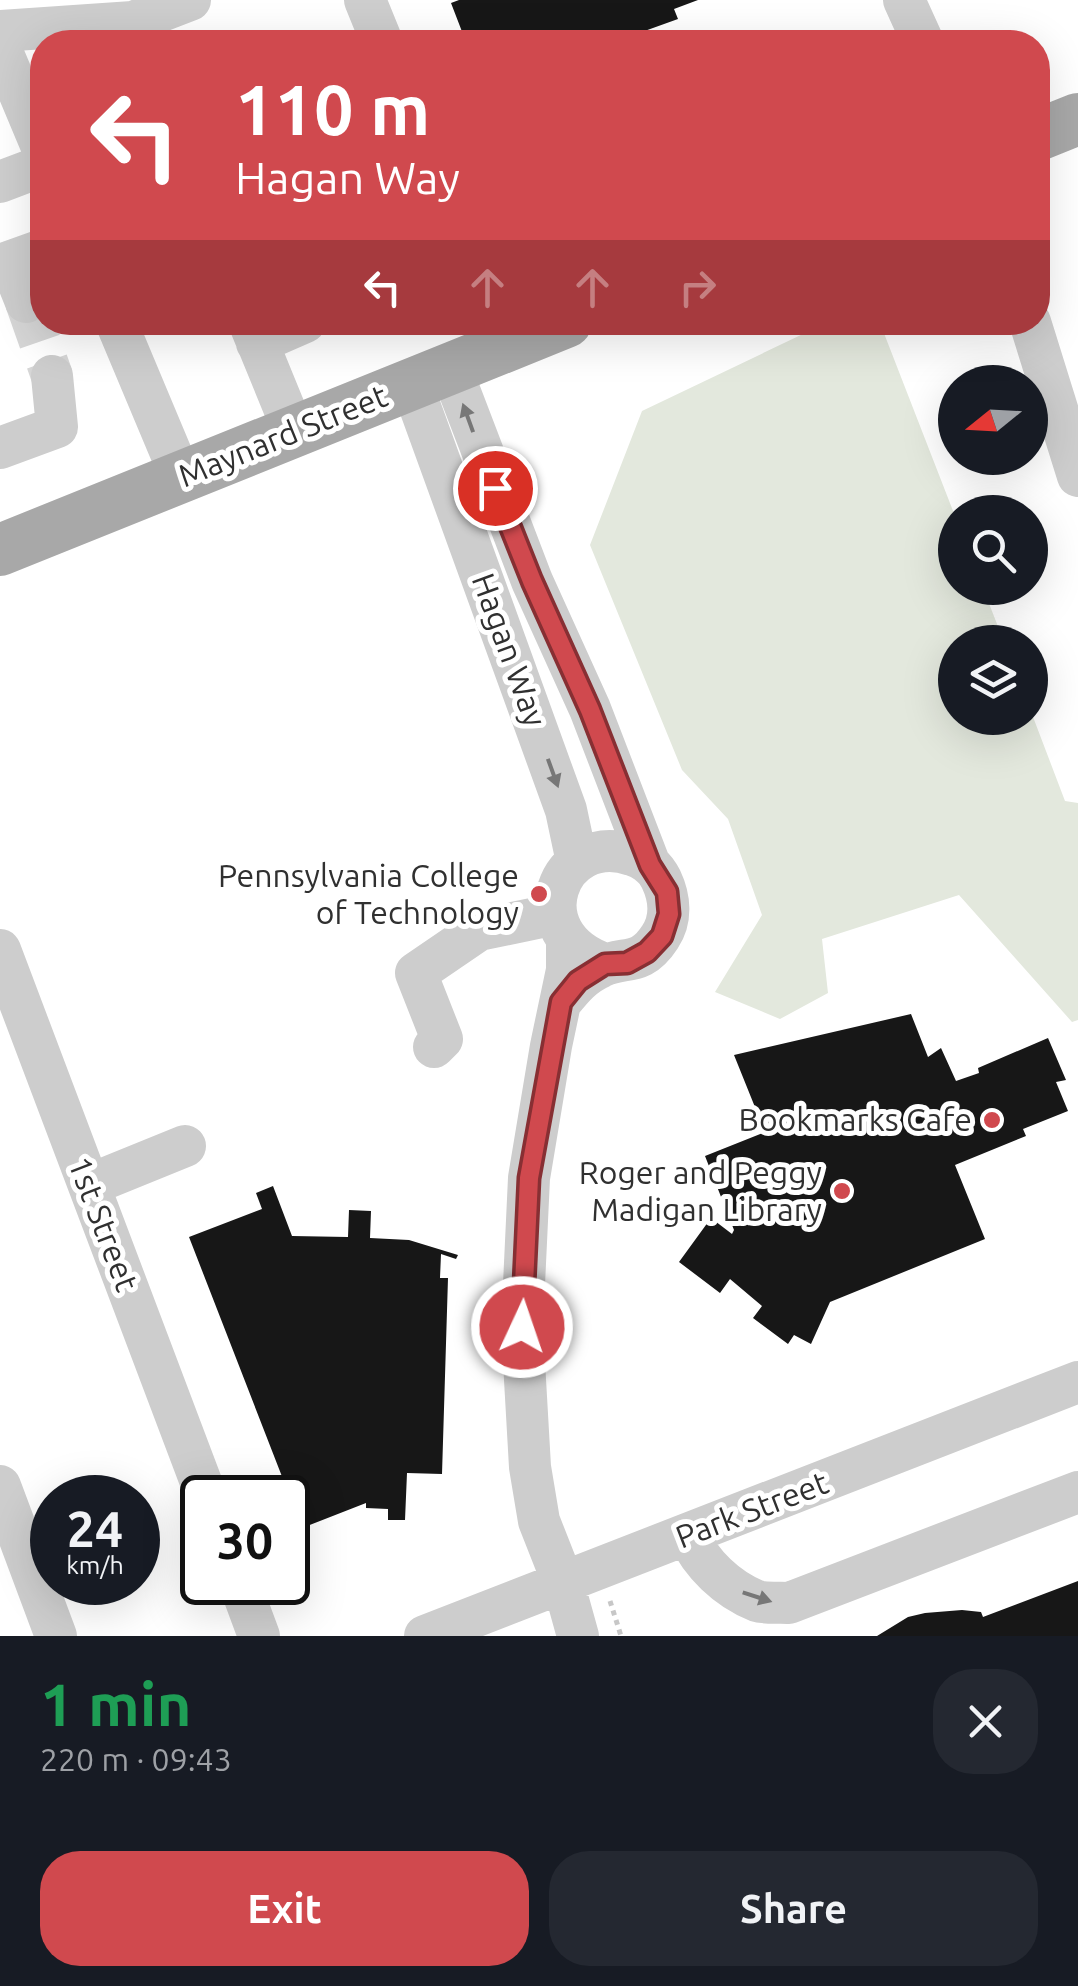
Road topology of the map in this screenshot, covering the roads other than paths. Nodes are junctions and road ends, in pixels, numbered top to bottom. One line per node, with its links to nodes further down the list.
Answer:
1 (190, 0): 6 (street)
2 (365, 0): 7 (street)
3 (904, 0): 8 (street)
4 (0, 30): 5 (street)
5 (30, 30)
6 (140, 30)
7 (377, 30)
8 (918, 30)
9 (5, 73): 11 (street)
10 (1078, 119): 12 (main road)
11 (30, 123)
12 (1050, 130)
13 (30, 171): 14 (street)
14 (0, 182)
15 (18, 259): 16 (street)
16 (26, 302)
17 (122, 335): 26 (street)
18 (254, 335): 23 (street)
19 (1034, 335): 25 (street)
20 (498, 336): 22 (main road, Maynard Street)
21 (52, 376): 24 (street)
22 (432, 377): 23 (main road, Maynard Street); 28 (street, Hagan Way, one-way to 28); 29 (street, Hagan Way, one-way to 22)
23 (294, 432): 26 (main road, Maynard Street)
24 (0, 448)
25 (1075, 458)
26 (182, 477): 27 (main road, Maynard Street)
27 (0, 550)
28 (577, 862): 29 (street); 30 (street)
29 (650, 865): 32 (street, Hagan Way)
30 (562, 928): 32 (street); 33 (street); 34 (street)
31 (0, 950): 36 (street, 1st Street)
32 (605, 964): 33 (street, Hagan Way)
33 (561, 1002): 42 (street)
34 (434, 1047)
35 (185, 1146): 36 (street)
36 (89, 1185): 38 (street, 1st Street)
37 (1078, 1382): 41 (street, Park Street)
38 (198, 1475)
39 (0, 1486): 44 (street)
40 (1078, 1492): 41 (street, one-way to 40)
41 (688, 1535): 42 (street, Park Street)
42 (563, 1582): 46 (street, Park Street); 47 (street)
43 (248, 1605): 45 (street)
44 (56, 1636)
45 (259, 1636)
46 (425, 1636)
47 (578, 1636)

